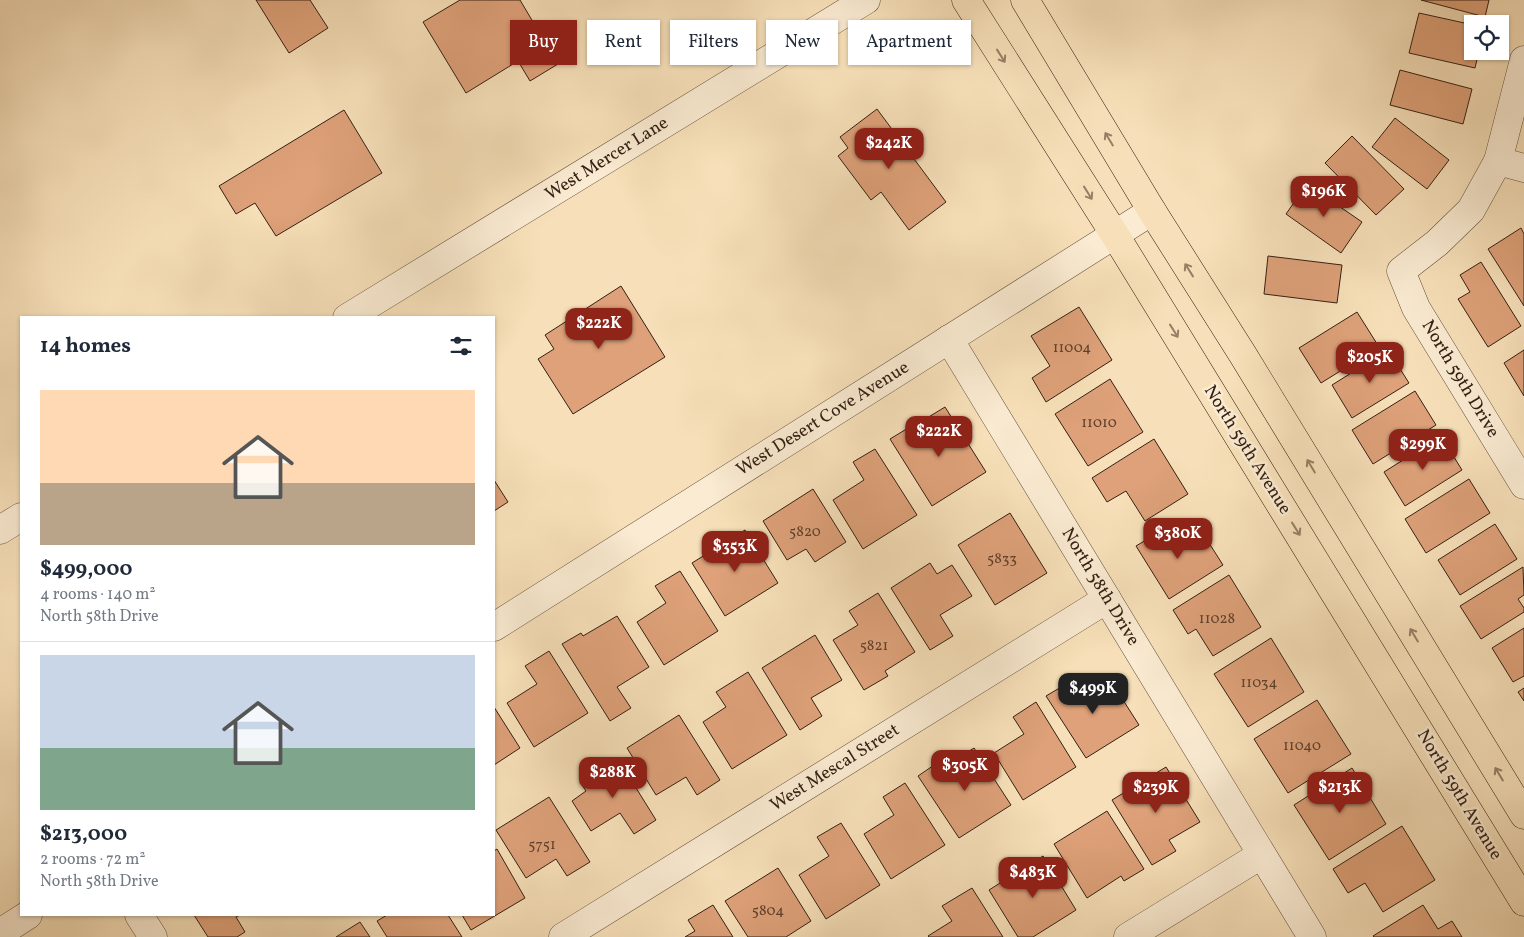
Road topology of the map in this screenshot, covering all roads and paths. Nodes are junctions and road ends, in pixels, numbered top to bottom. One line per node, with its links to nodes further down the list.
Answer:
1 (866, 0): 9 (street, West Mercer Lane)
2 (966, 0): 8 (main road, North 59th Avenue, one-way to 8)
3 (1025, 0): 7 (main road, one-way to 3)
4 (1524, 60): 5 (street)
5 (1498, 162): 6 (street); 11 (street, North 59th Drive)
6 (1524, 168)
7 (1152, 211): 8 (street, West Desert Cove Avenue); 16 (main road, one-way to 7)
8 (1115, 235): 10 (street, West Desert Cove Avenue); 18 (main road, North 59th Avenue, one-way to 18)
9 (350, 316)
10 (950, 339): 14 (street, North 58th Drive); 15 (street, West Desert Cove Avenue)
11 (1524, 485)
12 (20, 518): 13 (street)
13 (0, 530)
14 (1107, 598): 17 (street, North 58th Drive); 23 (street, West Mescal Street)
15 (495, 626)
16 (1524, 815)
17 (1261, 855): 24 (street); 25 (street, North 58th Drive)
18 (1524, 902)
19 (26, 916): 21 (street)
20 (140, 916): 22 (street)
21 (0, 933)
22 (153, 937)
23 (563, 937)
24 (1128, 937)
25 (1312, 937)

